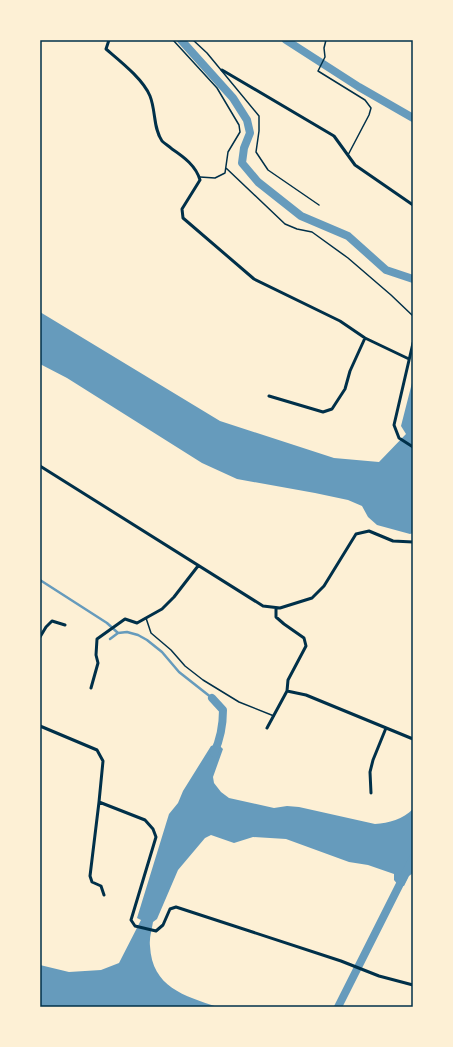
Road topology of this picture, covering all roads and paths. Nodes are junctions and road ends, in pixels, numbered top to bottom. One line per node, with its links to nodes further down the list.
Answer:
1 (108, 40): 8 (street)
2 (173, 40): 7 (lane)
3 (193, 40): 5 (lane)
4 (326, 40): 6 (lane)
5 (222, 70): 6 (street); 10 (lane)
6 (348, 155): 9 (street)
7 (226, 168): 8 (lane); 11 (lane)
8 (199, 177): 12 (street)
9 (413, 205)
10 (319, 206)
11 (413, 316)
12 (365, 338): 14 (street); 15 (street)
13 (413, 343): 14 (street)
14 (409, 359): 16 (street)
15 (269, 396)
16 (413, 447)
17 (40, 466): 19 (street)
18 (413, 542): 20 (street)
19 (198, 566): 20 (street); 21 (street)
20 (276, 608): 25 (street)
21 (146, 618): 24 (street); 26 (lane)
22 (65, 625): 23 (street)
23 (40, 636)
24 (91, 688)
25 (287, 691): 26 (street); 29 (street)
26 (274, 716): 28 (street)
27 (40, 726): 32 (street)
28 (267, 728)
29 (386, 728): 30 (street); 31 (street)
30 (413, 739)
31 (371, 793)
32 (98, 802): 33 (street); 34 (street)
33 (104, 895)
34 (413, 985)

